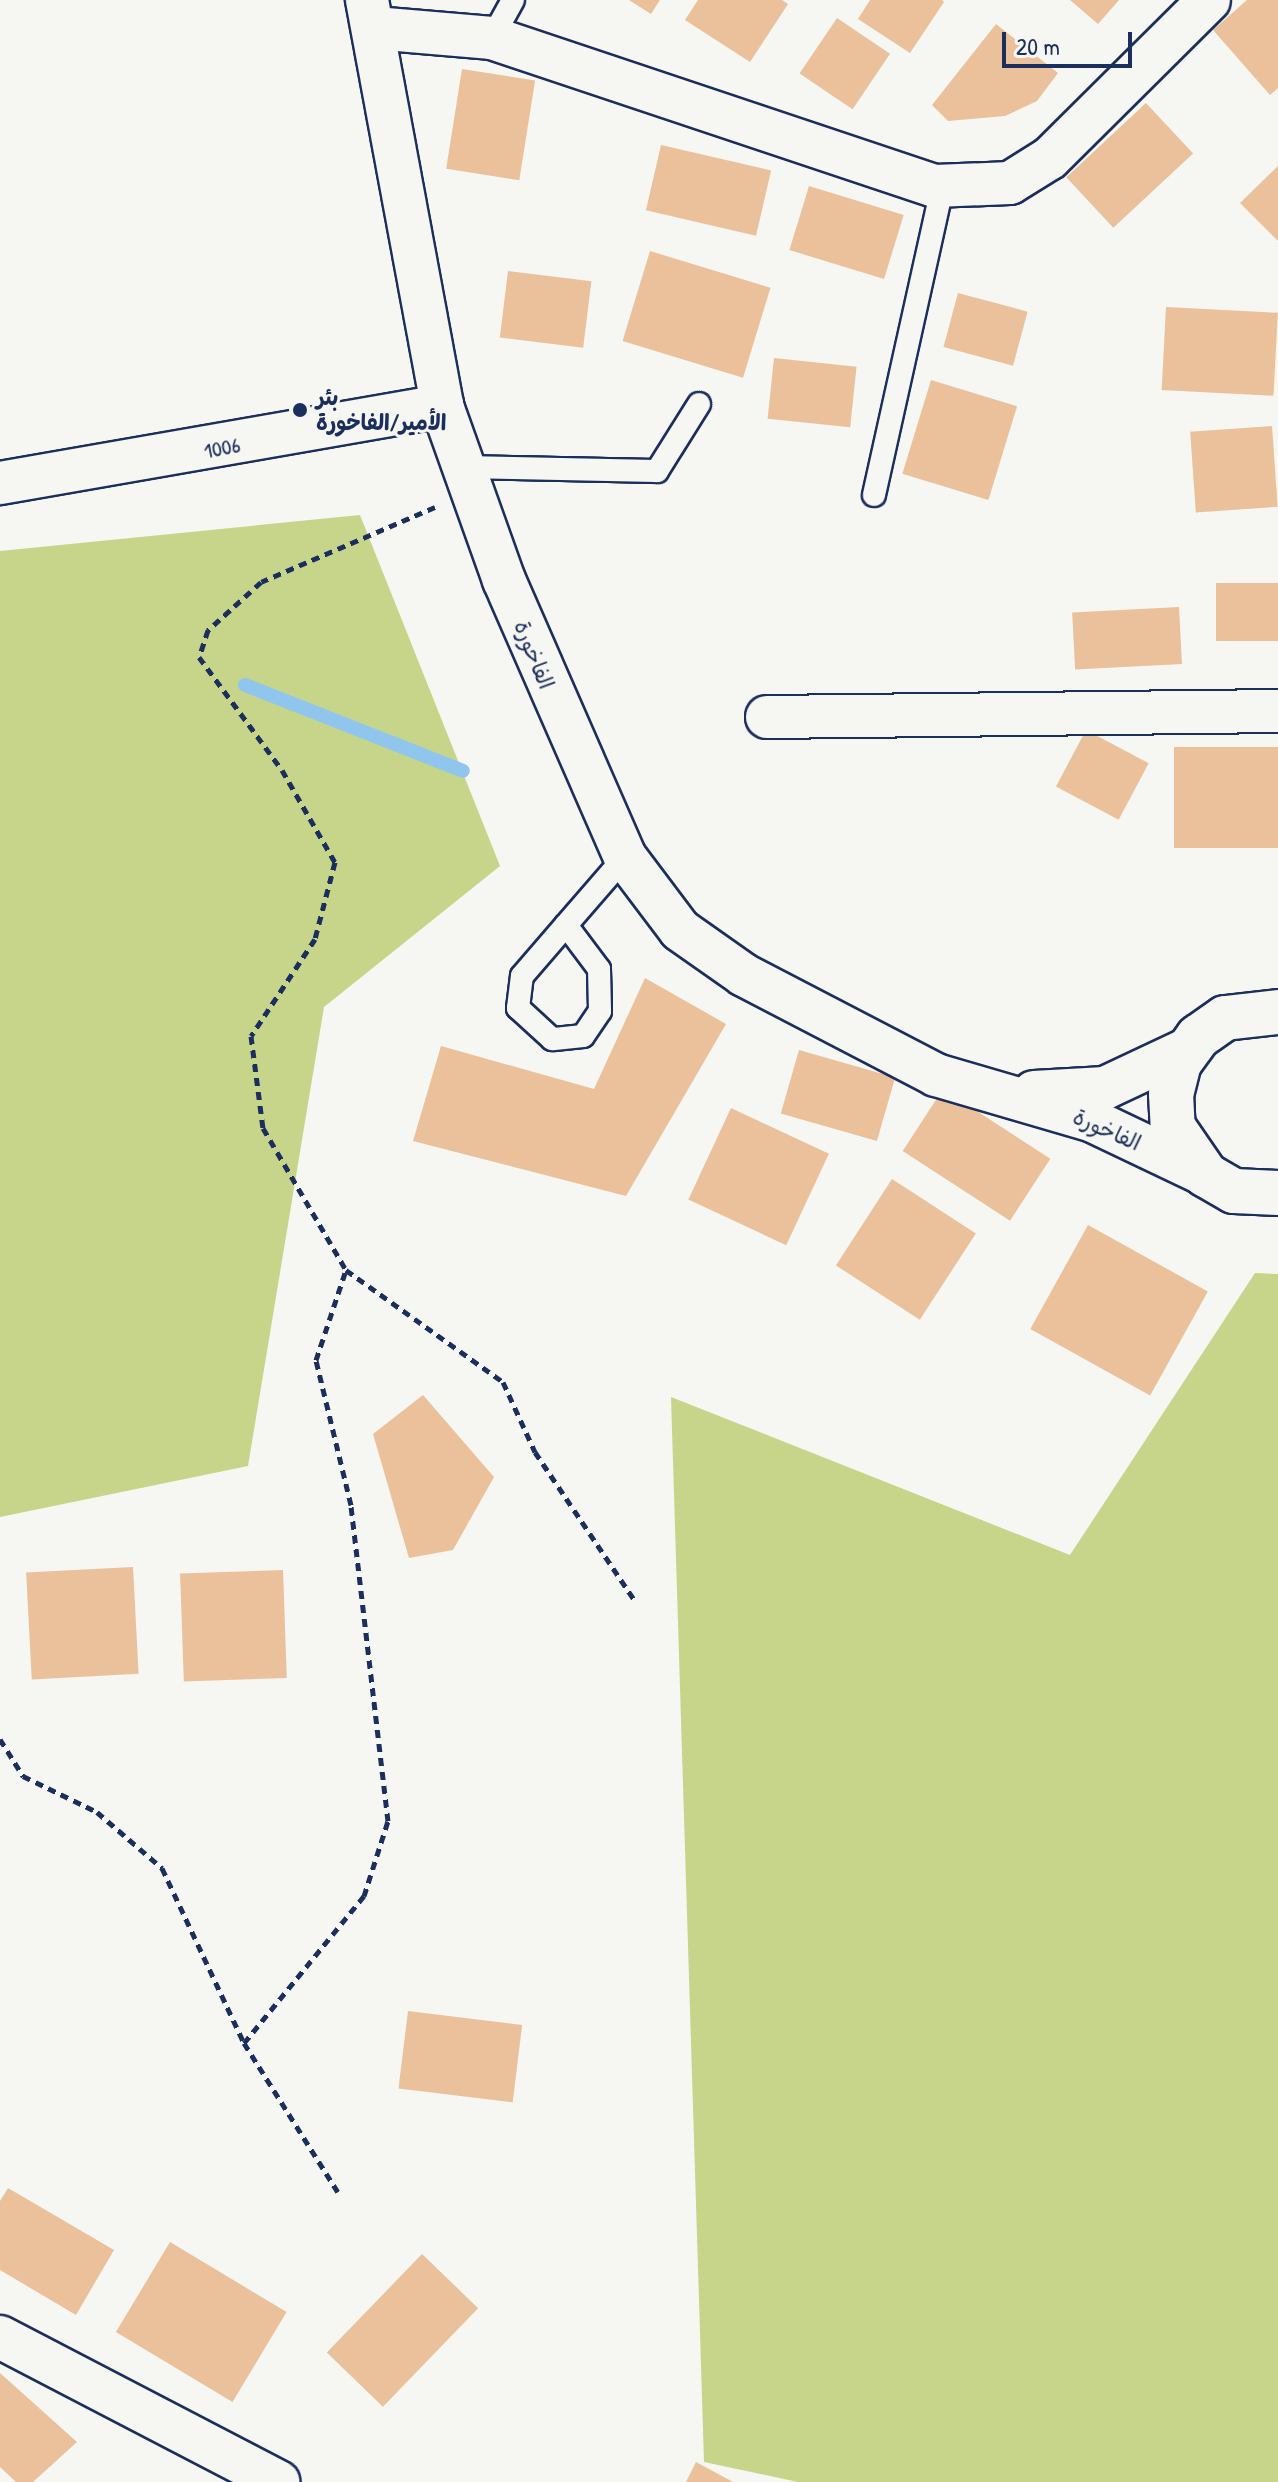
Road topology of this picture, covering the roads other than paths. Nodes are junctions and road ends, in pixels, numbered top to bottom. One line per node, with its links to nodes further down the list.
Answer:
1 (513, 0): 4 (lane)
2 (1209, 0): 5 (street)
3 (371, 14): 4 (street); 7 (street, الفاخورة)
4 (492, 38): 5 (street)
5 (943, 185): 10 (lane)
6 (699, 404): 8 (lane)
7 (442, 406): 8 (street, الفاخورة); 9 (street, 1006)
8 (468, 479): 13 (street, الفاخورة)
9 (0, 483)
10 (874, 495)
11 (1278, 711): 12 (street)
12 (767, 717)
13 (625, 857): 14 (lane); 17 (street, الفاخورة)
14 (566, 925): 14 (lane)
15 (1270, 1008): 16 (street)
16 (1190, 1048): 17 (street, الفاخورة); 18 (street)
17 (1005, 1092): 18 (street, الفاخورة)
18 (1220, 1183): 19 (street); 20 (street)
19 (1278, 1193)
20 (1278, 1228)
21 (0, 2337): 22 (street)
22 (278, 2482)

